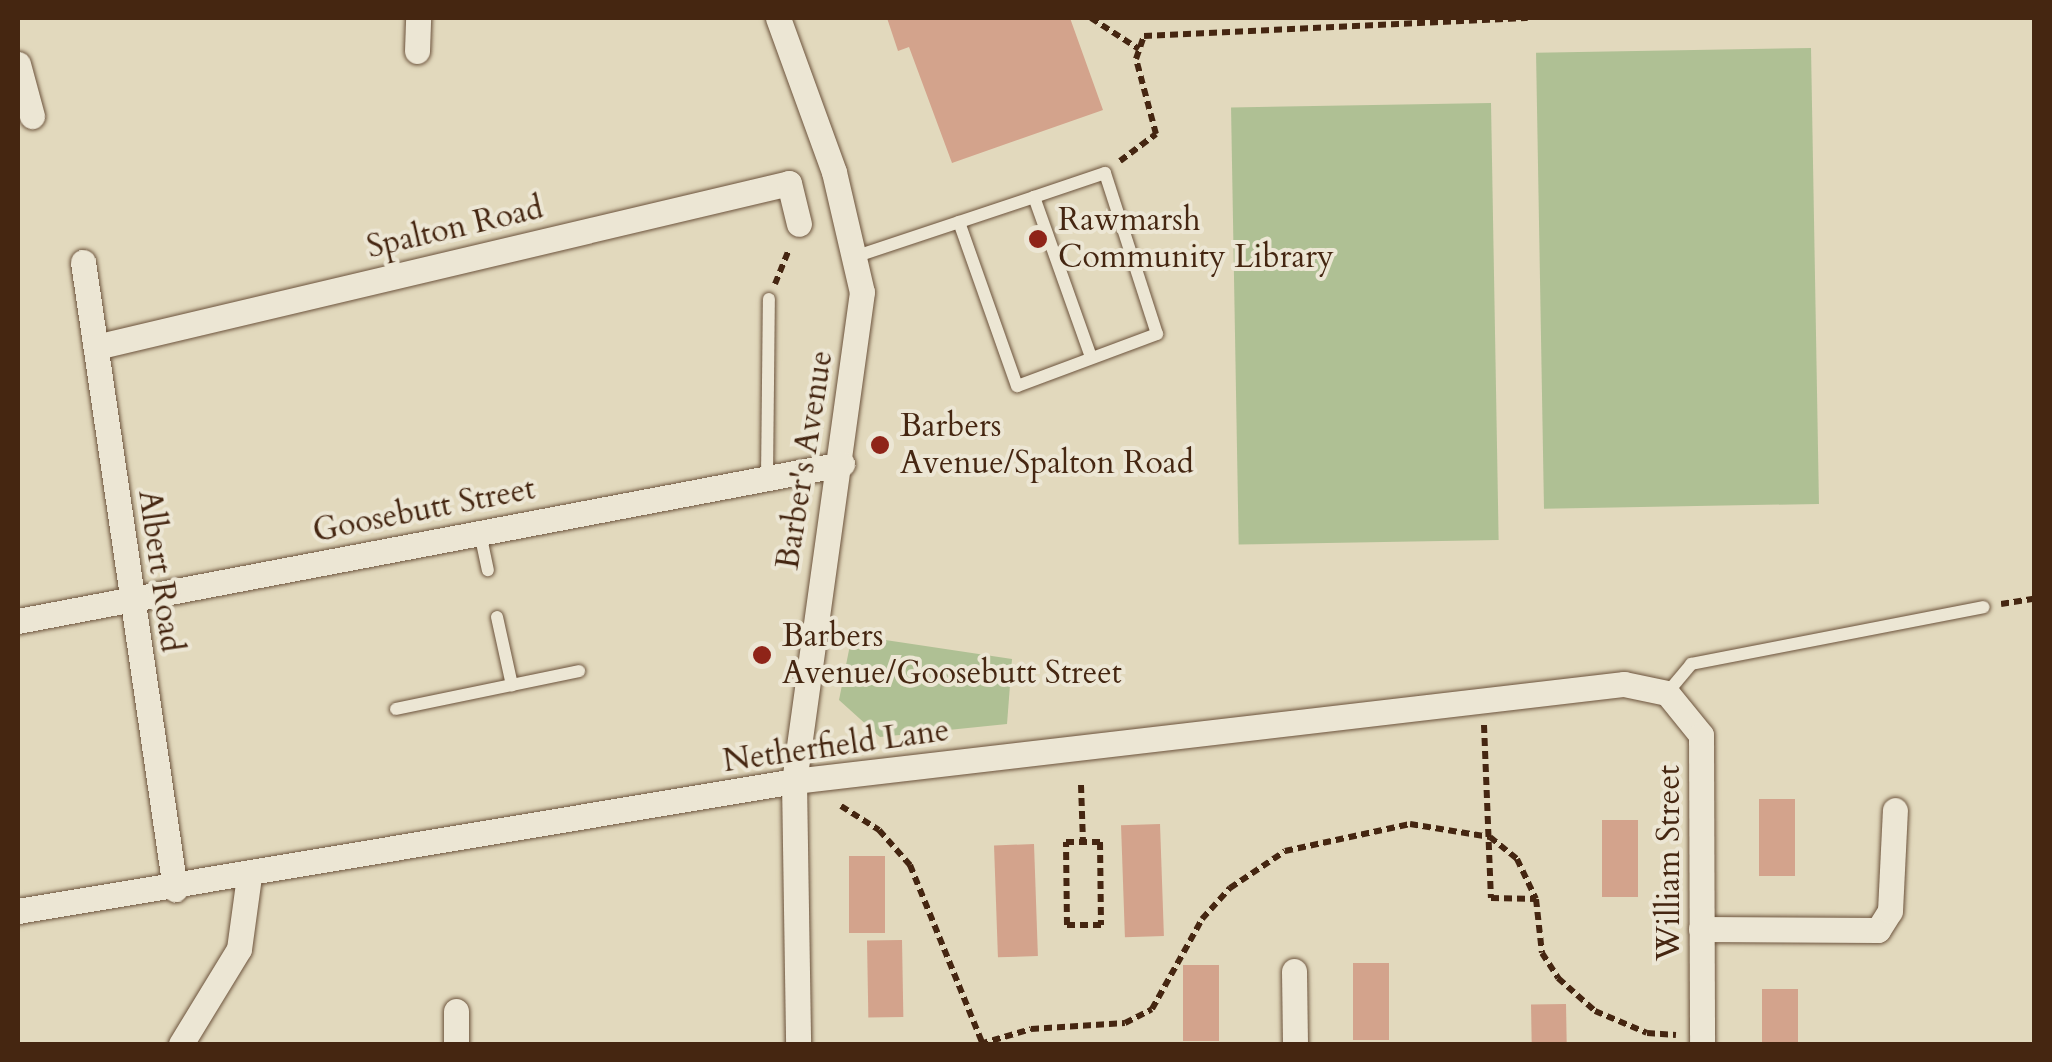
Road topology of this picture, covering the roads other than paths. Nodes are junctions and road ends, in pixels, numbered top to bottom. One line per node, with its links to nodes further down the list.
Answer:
1 (418, 18): 3 (street)
2 (778, 18): 9 (street, Barber's Avenue)
3 (417, 51)
4 (19, 76): 5 (street)
5 (32, 116)
6 (1034, 196): 7 (lane); 13 (lane); 13 (lane)
7 (959, 222): 9 (lane); 13 (lane)
8 (798, 224): 12 (street, Spalton Road)
9 (854, 257): 14 (street, Barber's Avenue)
10 (83, 262): 12 (street, Albert Road)
11 (769, 299): 15 (lane)
12 (96, 347): 18 (street, Albert Road)
13 (1091, 357)
14 (842, 464): 15 (street, Goosebutt Street); 26 (street, Barber's Avenue)
15 (767, 478): 16 (street, Goosebutt Street)
16 (480, 533): 17 (lane); 18 (street, Goosebutt Street)
17 (488, 570)
18 (130, 599): 21 (street, Goosebutt Street); 29 (street, Albert Road)
19 (1984, 607): 24 (lane)
20 (497, 617): 23 (lane)
21 (18, 620)
22 (578, 672): 23 (lane)
23 (512, 685): 25 (lane)
24 (1667, 692): 26 (street, Netherfield Lane); 31 (street, William Street)
25 (396, 708)
26 (794, 781): 28 (street, Netherfield Lane); 37 (street, Barber's Avenue)
27 (1895, 810): 31 (street)
28 (248, 876): 29 (street, Netherfield Lane); 35 (street)
29 (175, 888): 30 (street, Netherfield Lane)
30 (18, 912)
31 (1702, 929): 34 (street, William Street)
32 (1294, 971): 38 (street)
33 (456, 1012): 36 (street)
34 (1702, 1040)
35 (181, 1044)
36 (456, 1044)
37 (798, 1044)
38 (1295, 1044)

